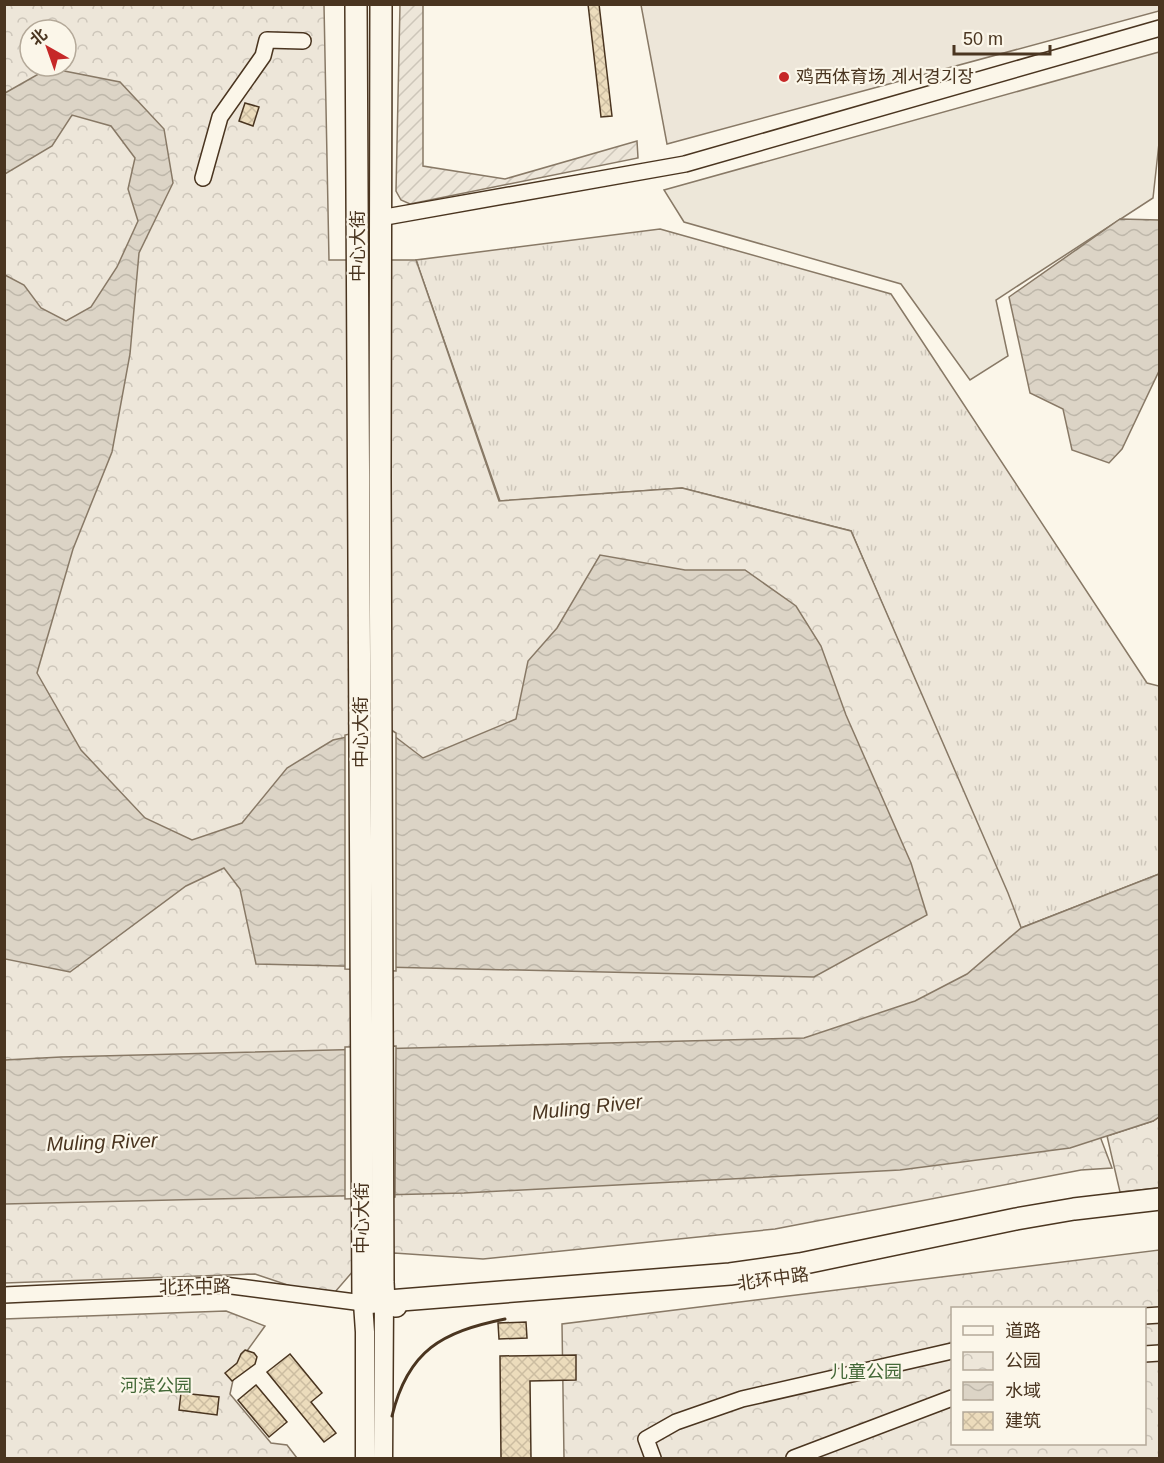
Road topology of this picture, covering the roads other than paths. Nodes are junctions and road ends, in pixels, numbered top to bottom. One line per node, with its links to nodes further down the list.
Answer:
1 (356, 4): 7 (highway, 中心大街)
2 (381, 4): 6 (highway, 中心大街)
3 (1160, 28): 6 (street)
4 (303, 41): 5 (street)
5 (203, 178)
6 (380, 218): 7 (highway, 中心大街)
7 (370, 478): 10 (highway, 中心大街)
8 (1160, 1199): 10 (highway, 北环中路)
9 (1160, 1212): 10 (highway, 北环中路)
10 (373, 1293): 11 (street, 北环中路); 15 (main road, 中心大街); 16 (main road, 中心大街)
11 (4, 1295)
12 (951, 1352): 17 (street)
13 (951, 1398): 14 (street)
14 (823, 1453): 18 (street)
15 (385, 1457)
16 (365, 1458)
17 (653, 1458)
18 (794, 1458)

